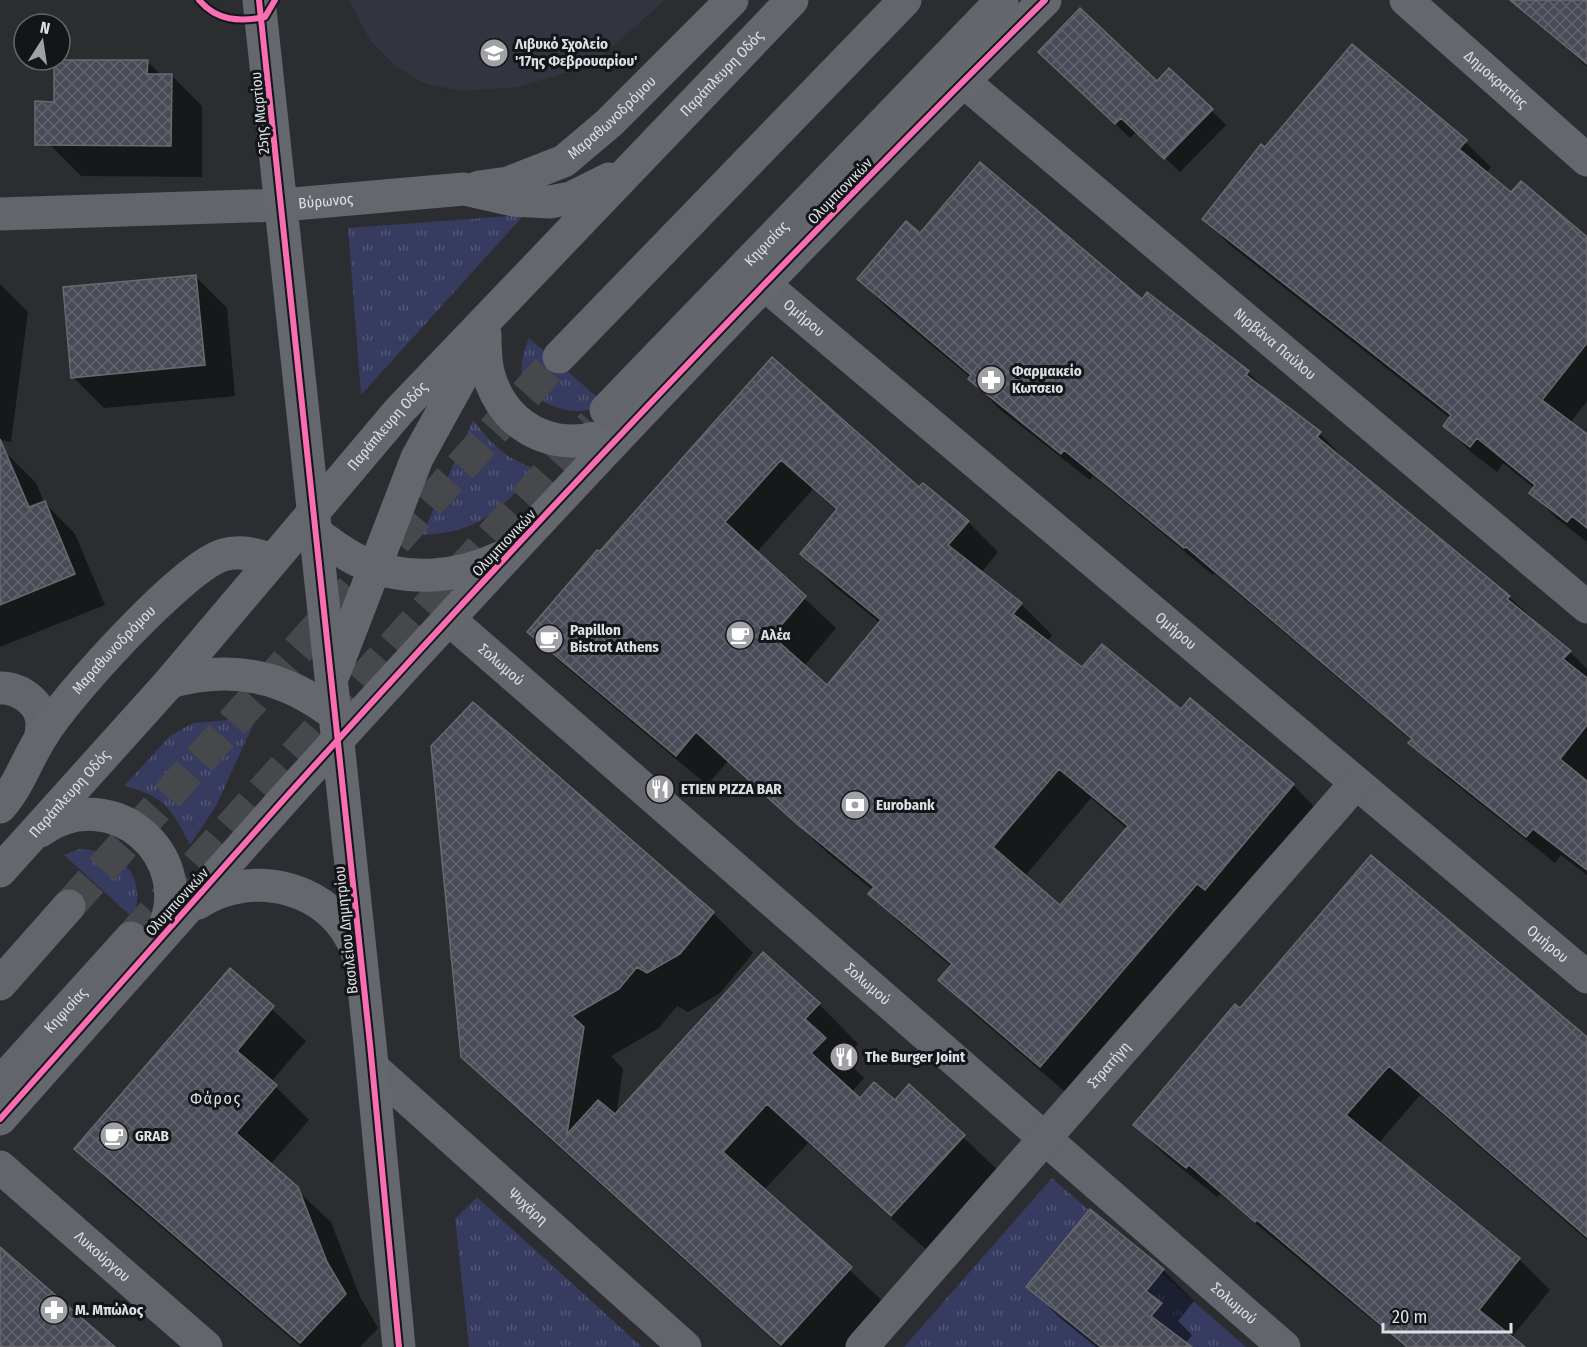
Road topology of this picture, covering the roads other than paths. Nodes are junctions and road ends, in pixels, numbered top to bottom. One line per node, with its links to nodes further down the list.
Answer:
1 (260, 0): 12 (street, 25ης Μαρτίου)
2 (732, 0): 11 (street, Μαραθωνοδρόμου)
3 (792, 0): 9 (street, Παράπλευρη Οδός)
4 (904, 0): 17 (main road)
5 (1002, 0): 18 (main road, Κηφισίας)
6 (1045, 0): 8 (street, Ολυμπιονικών)
7 (1406, 0): 10 (street, Δημοκρατίας)
8 (963, 81): 14 (street, Ολυμπιονικών); 23 (street, Νιρβάνα Παύλου)
9 (639, 159): 11 (street, Βύρωνος); 15 (street, Παράπλευρη Οδός)
10 (1587, 160)
11 (464, 189): 12 (street, Βύρωνος)
12 (282, 205): 13 (street, Βύρωνος); 19 (street, 25ης Μαρτίου)
13 (0, 214)
14 (765, 285): 18 (street, Ολυμπιονικών); 30 (street, Ομήρου)
15 (505, 299): 16 (street); 19 (street, Παράπλευρη Οδός)
16 (485, 334): 18 (street); 22 (street)
17 (559, 357)
18 (620, 416): 20 (street, Ολυμπιονικών)
19 (315, 522): 21 (street, Παράπλευρη Οδός); 22 (street); 25 (street, Βασιλείου Δημητρίου)
20 (509, 554): 22 (street); 24 (street, Ολυμπιονικών)
21 (272, 560): 26 (street, Παράπλευρη Οδός); 29 (street, Μαραθωνοδρόμου)
22 (375, 567): 25 (street)
23 (1587, 607)
24 (450, 620): 28 (street, Ολυμπιονικών); 43 (street, Σολωμού)
25 (332, 679): 28 (street, Βασιλείου Δημητρίου)
26 (170, 682): 28 (street); 32 (street, Παράπλευρη Οδός)
27 (0, 688): 29 (street)
28 (337, 728): 35 (street, Ολυμπιονικών); 37 (street, Βασιλείου Δημητρίου)
29 (41, 737): 31 (street, Μαραθωνοδρόμου)
30 (1356, 783): 38 (street, Ομήρου); 43 (street, Στρατήγη)
31 (0, 807)
32 (30, 838): 33 (street, Παράπλευρη Οδός); 36 (street)
33 (0, 871)
34 (69, 906): 39 (main road)
35 (188, 909): 36 (street, Ολυμπιονικών); 37 (street)
36 (143, 942): 41 (main road, Κηφισίας); 42 (street, Ολυμπιονικών)
37 (361, 965): 40 (street, Βασιλείου Δημητρίου)
38 (1587, 976)
39 (0, 984)
40 (373, 1068): 46 (street, Βασιλείου Δημητρίου); 47 (street, Ψυχάρη)
41 (0, 1083)
42 (0, 1119)
43 (1045, 1138): 48 (street, Στρατήγη); 49 (street, Σολωμού)
44 (0, 1167): 45 (street, Λυκούργου)
45 (206, 1347)
46 (399, 1347)
47 (685, 1347)
48 (862, 1347)
49 (1284, 1347)

